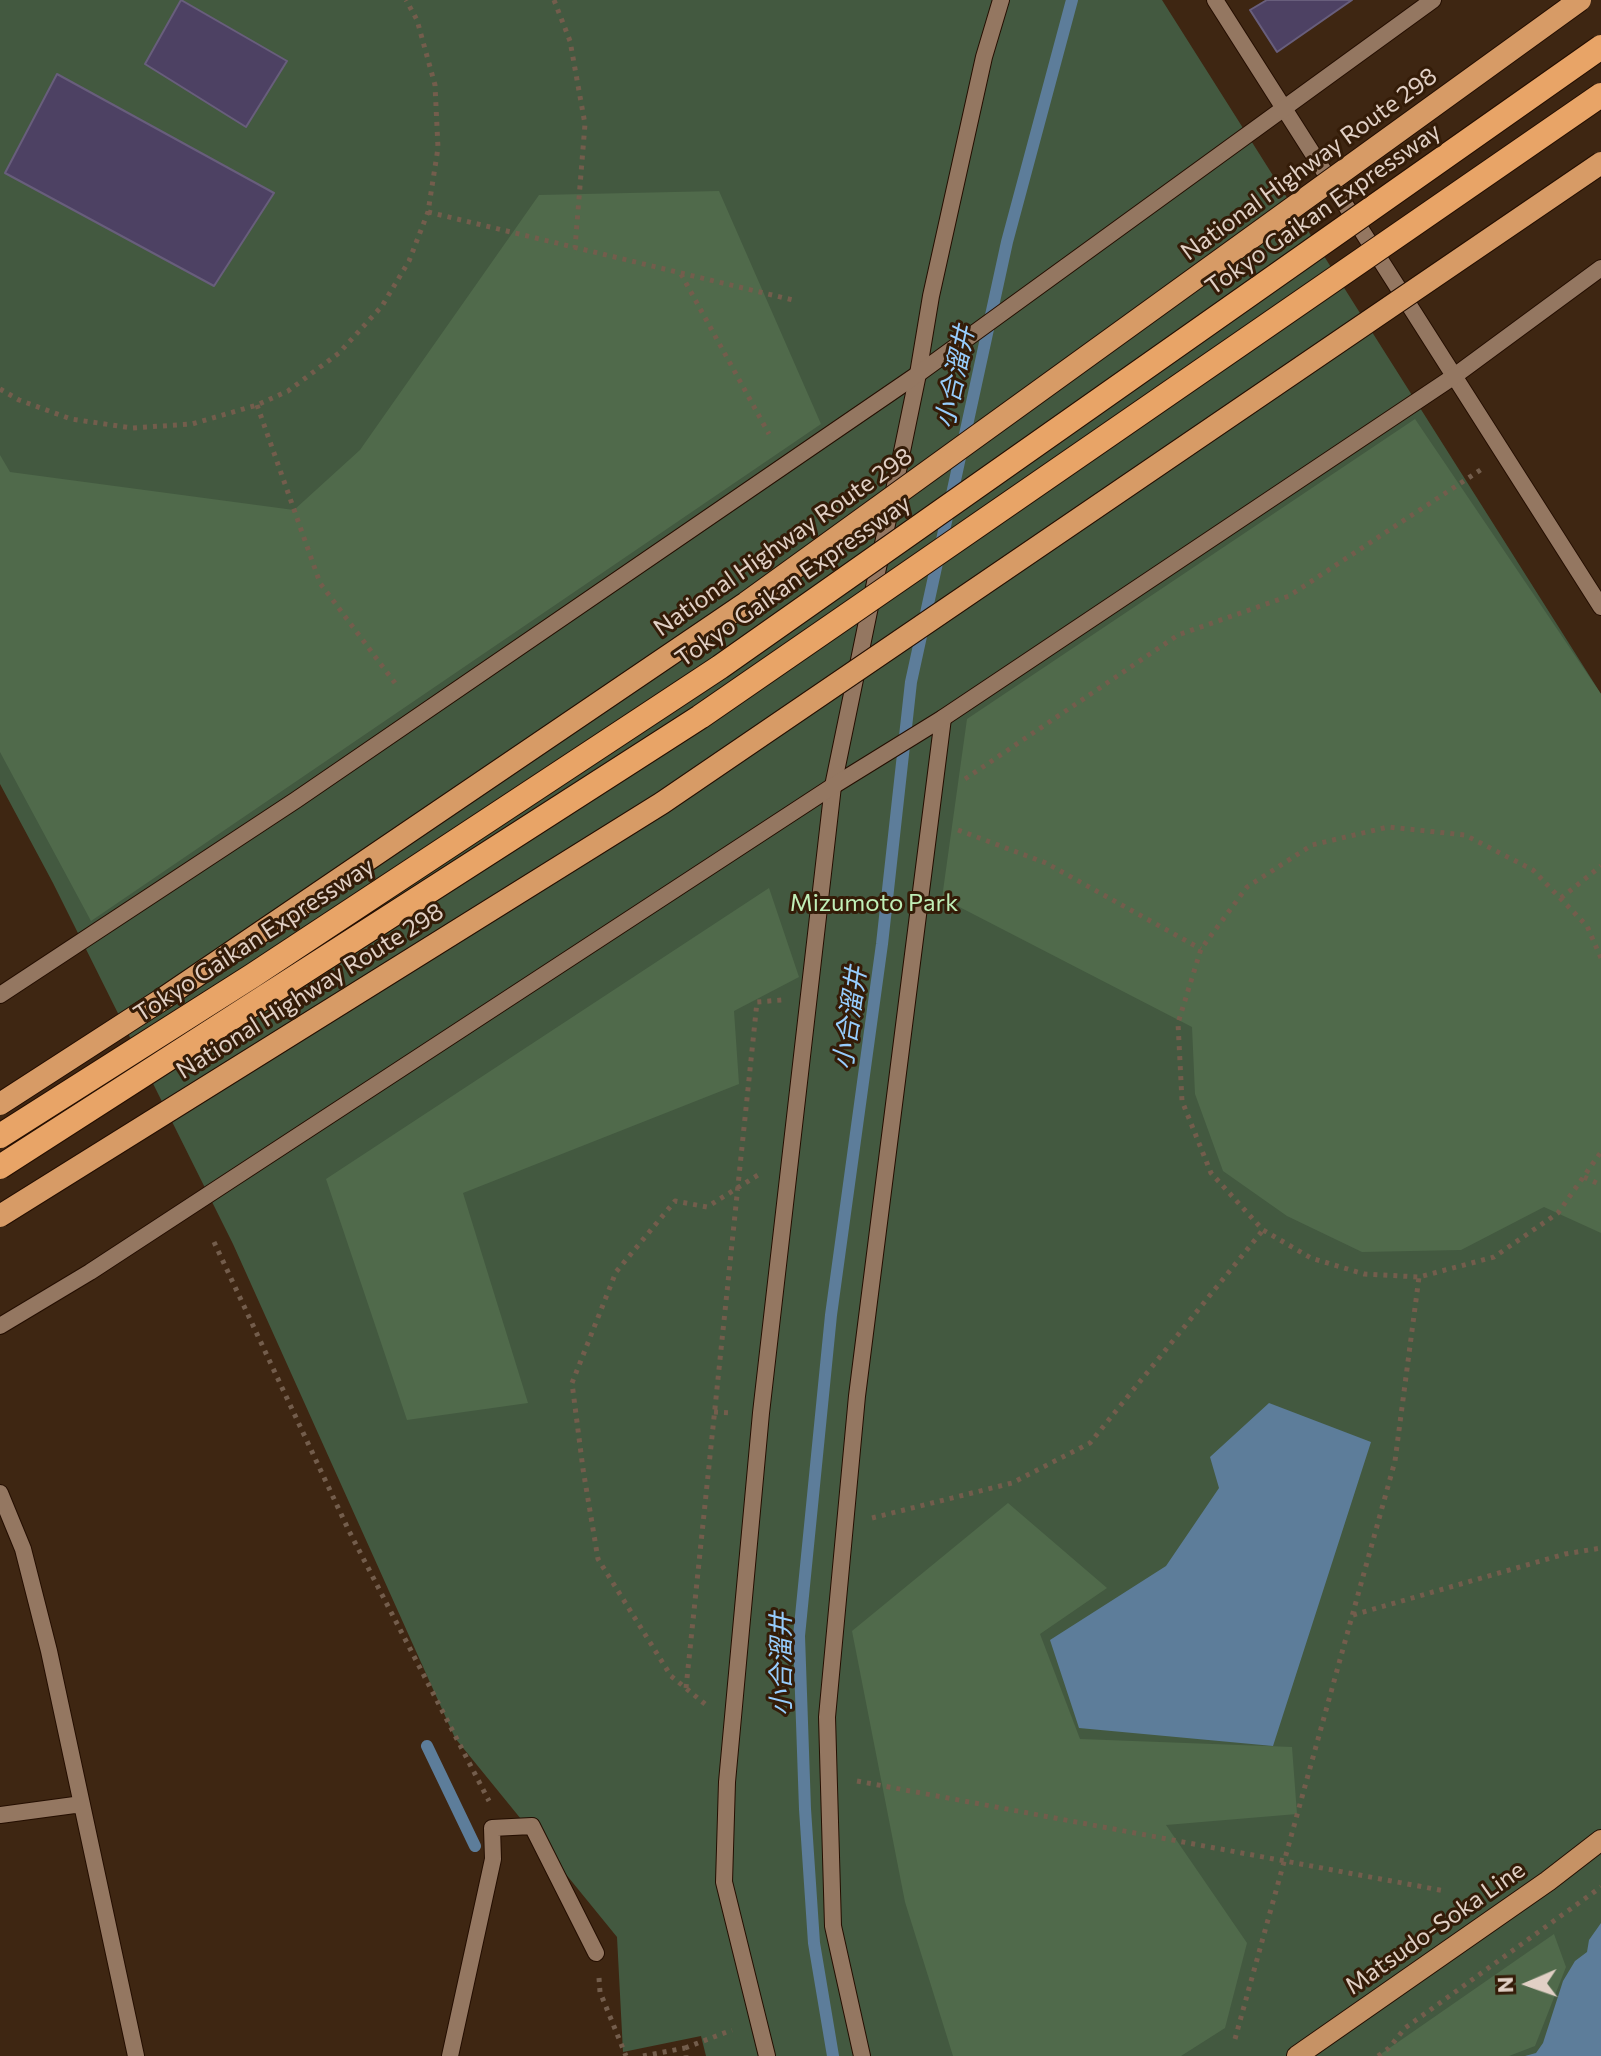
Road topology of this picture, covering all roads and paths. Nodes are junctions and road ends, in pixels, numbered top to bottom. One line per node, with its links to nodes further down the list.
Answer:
1 (406, 0): 11 (path)
2 (554, 0): 12 (path)
3 (1001, 0): 16 (street)
4 (1215, 0): 9 (street)
5 (1433, 0): 9 (street)
6 (1580, 0): 34 (highway, National Highway Route 298, bridge)
7 (1601, 47): 35 (highway, Tokyo Gaikan Expressway, bridge)
8 (1601, 95): 38 (highway, bridge)
9 (1284, 108): 16 (street); 17 (street)
10 (1601, 163): 41 (highway, National Highway Route 298, bridge)
11 (428, 212): 12 (path); 19 (path)
12 (575, 248): 14 (path)
13 (1601, 268): 17 (street)
14 (681, 273): 15 (path); 20 (path)
15 (797, 301)
16 (918, 374): 25 (street); 32 (street)
17 (1453, 377): 21 (street); 24 (street)
18 (0, 389): 19 (path)
19 (257, 405): 23 (path)
20 (769, 434)
21 (1503, 456): 22 (street); 26 (path)
22 (1601, 607)
23 (395, 683)
24 (937, 722): 25 (street); 26 (street)
25 (833, 786): 33 (street); 45 (street)
26 (932, 802): 27 (street)
27 (929, 820): 30 (path); 47 (street)
28 (1601, 866): 29 (path)
29 (1561, 898): 30 (path); 31 (path)
30 (1201, 949): 42 (path)
31 (1601, 958)
32 (0, 995)
33 (809, 997): 37 (street); 50 (path)
34 (0, 1104)
35 (0, 1136)
36 (1601, 1152): 39 (path)
37 (793, 1153): 50 (path); 51 (street)
38 (0, 1167)
39 (1583, 1177): 40 (path); 44 (path)
40 (1601, 1185)
41 (0, 1216)
42 (1263, 1230): 44 (path); 47 (path)
43 (214, 1242): 55 (path)
44 (1419, 1277): 49 (path)
45 (0, 1326)
46 (0, 1493): 53 (street)
47 (844, 1525): 52 (street)
48 (1601, 1548): 49 (path)
49 (1353, 1615): 57 (path)
50 (686, 1688): 51 (path)
51 (731, 1725): 61 (street)
52 (829, 1776): 57 (path); 70 (street)
53 (82, 1804): 54 (street); 64 (street)
54 (0, 1815)
55 (502, 1827): 60 (street); 65 (street)
56 (1601, 1840): 71 (main road, Matsudo-Soka Line)
57 (1284, 1861): 59 (path); 62 (path)
58 (1601, 1887): 72 (path)
59 (1445, 1891)
60 (596, 1953): 66 (path)
61 (757, 2020): 63 (path); 69 (street)
62 (1235, 2039)
63 (685, 2048): 67 (path); 68 (path)
64 (136, 2056)
65 (450, 2056)
66 (626, 2056)
67 (643, 2056)
68 (686, 2056)
69 (767, 2056)
70 (862, 2056)
71 (1297, 2056)
72 (1378, 2056)

